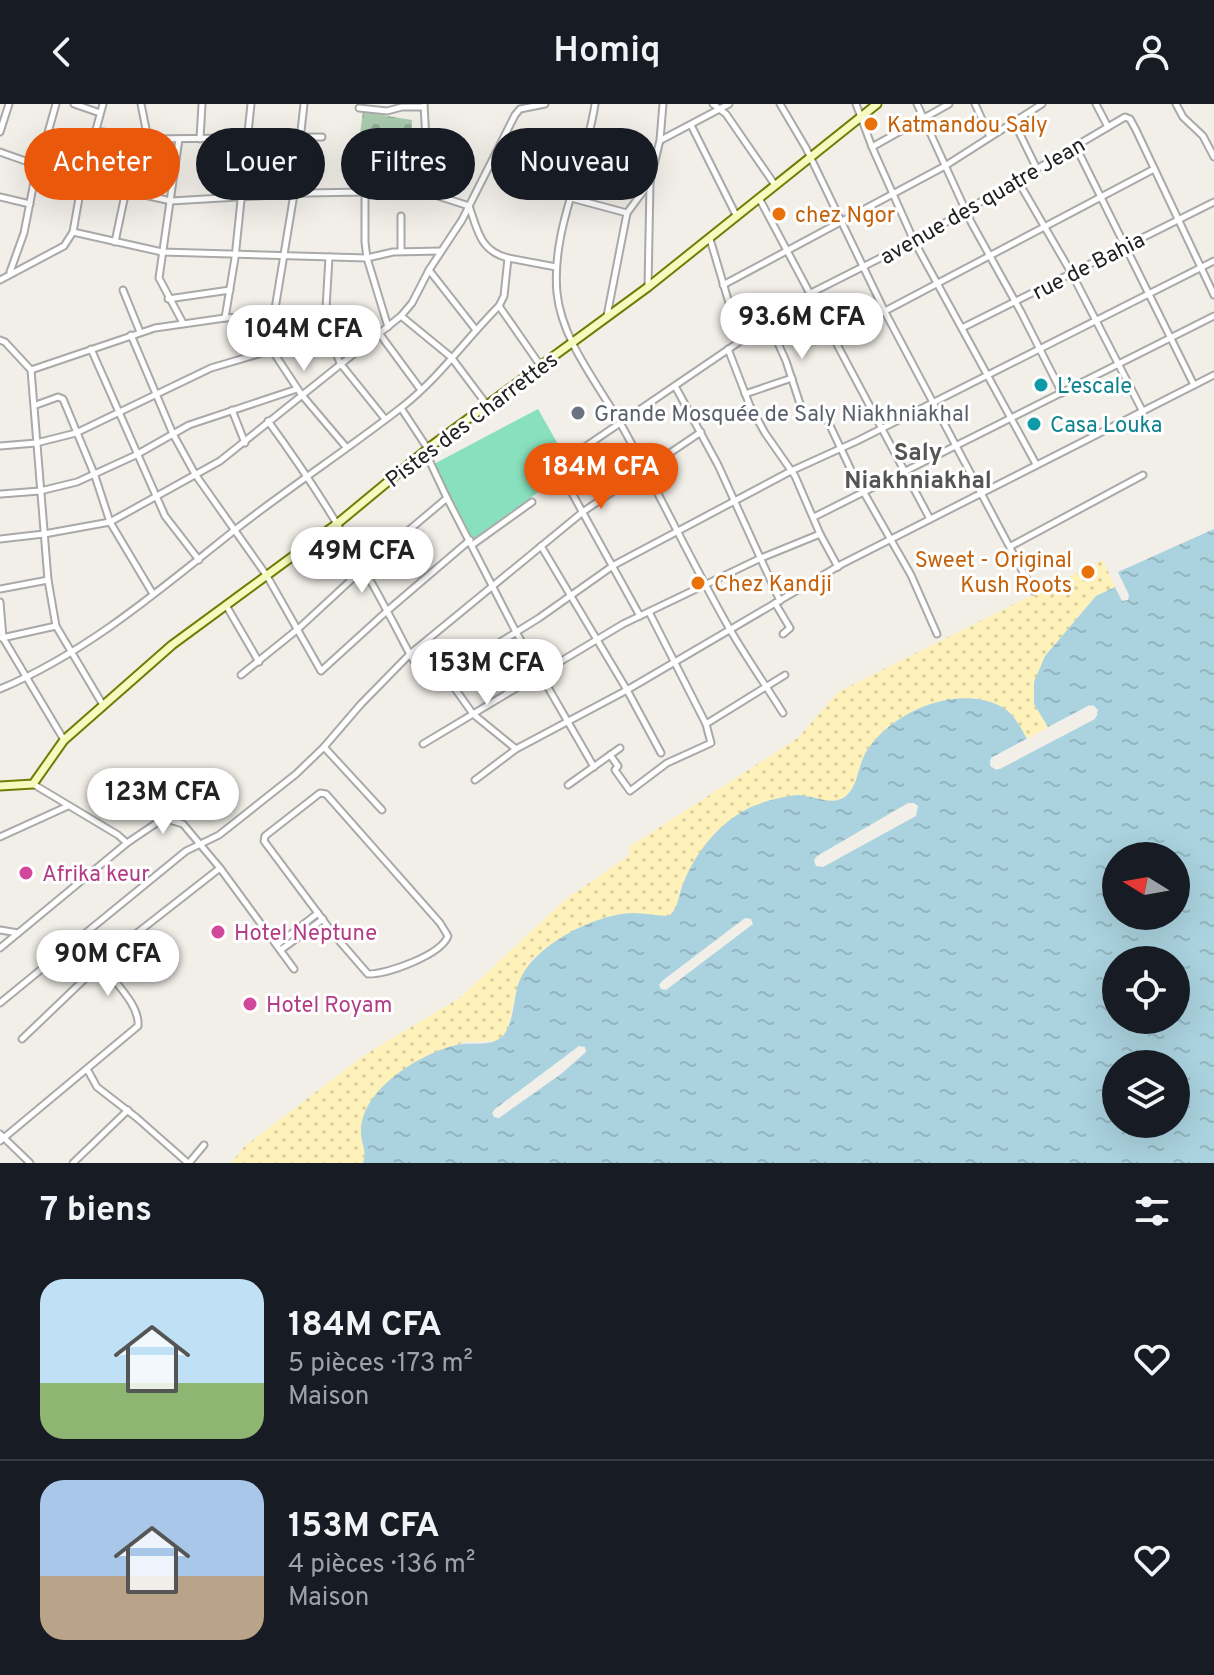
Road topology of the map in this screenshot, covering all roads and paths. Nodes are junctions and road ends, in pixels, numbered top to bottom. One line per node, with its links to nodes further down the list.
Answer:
1 (9, 104): 42 (street)
2 (56, 104): 34 (street)
3 (74, 104): 28 (street)
4 (103, 104): 28 (street)
5 (141, 104): 36 (street)
6 (202, 104): 37 (street)
7 (251, 104): 38 (street)
8 (304, 104): 39 (street)
9 (545, 104): 24 (street)
10 (595, 104): 41 (street)
11 (663, 104): 44 (street)
12 (713, 104): 27 (street)
13 (729, 104): 27 (street)
14 (780, 104): 49 (street)
15 (856, 104): 29 (street)
16 (877, 104): 29 (main road, Pistes des Charrettes)
17 (917, 104): 30 (street)
18 (949, 104): 30 (street)
19 (975, 104): 43 (street)
20 (1042, 104): 31 (street)
21 (1096, 104): 33 (street)
22 (1176, 104): 50 (street)
23 (424, 106): 25 (street); 40 (street)
24 (520, 106): 77 (street)
25 (387, 107): 26 (street)
26 (359, 108)
27 (720, 109): 32 (street); 56 (street)
28 (100, 113): 35 (street)
29 (860, 118): 46 (street); 49 (main road, Pistes des Charrettes)
30 (924, 118): 46 (street); 52 (street)
31 (1014, 122): 43 (street); 53 (street)
32 (691, 125): 44 (street); 81 (street)
33 (1108, 127): 47 (street, avenue des quatre Jean); 54 (street, avenue des quatre Jean)
34 (49, 128)
35 (97, 128)
36 (146, 128)
37 (201, 128)
38 (248, 128)
39 (301, 128)
40 (425, 128)
41 (591, 128)
42 (0, 132)
43 (990, 137): 52 (street)
44 (660, 140): 45 (street)
45 (658, 146)
46 (872, 147): 57 (street)
47 (1076, 147): 53 (street, avenue des quatre Jean); 58 (street)
48 (0, 152): 51 (street)
49 (809, 157): 56 (main road, Pistes des Charrettes); 83 (street)
50 (1214, 157)
51 (24, 161)
52 (945, 166): 57 (street); 78 (street)
53 (1037, 169): 55 (street, avenue des quatre Jean)
54 (1154, 169): 58 (street); 82 (street)
55 (1018, 181): 78 (street, avenue des quatre Jean); 84 (street)
56 (775, 185): 60 (main road, Pistes des Charrettes)
57 (892, 195): 83 (street); 87 (street)
58 (1101, 196): 84 (street); 89 (street)
59 (0, 197): 76 (street)
60 (759, 198): 81 (main road, Pistes des Charrettes); 90 (street)
61 (31, 200): 76 (street)
62 (79, 200): 85 (street)
63 (124, 200): 88 (street)
64 (165, 200): 74 (street)
65 (196, 200): 74 (street)
66 (242, 200): 94 (street)
67 (293, 200): 95 (street)
68 (365, 200): 98 (street)
69 (455, 200): 77 (street)
70 (571, 200): 101 (street)
71 (578, 200): 79 (street)
72 (637, 200): 79 (street)
73 (650, 200): 110 (street)
74 (171, 201): 93 (street)
75 (1214, 202): 82 (street, rue de Bahia)
76 (30, 204): 105 (street)
77 (469, 206): 92 (street); 99 (street)
78 (966, 210): 87 (street, avenue des quatre Jean); 97 (street)
79 (627, 213): 125 (street)
80 (401, 216): 91 (street)
81 (737, 217): 86 (main road, Pistes des Charrettes)
82 (1178, 219): 89 (street, rue de Bahia); 103 (street)
83 (842, 222): 90 (street); 102 (street)
84 (1046, 226): 97 (street); 106 (street)
85 (73, 232): 88 (street); 105 (street)
86 (710, 239): 109 (street); 110 (main road, Pistes des Charrettes)
87 (914, 241): 102 (street, avenue des quatre Jean); 108 (street)
88 (115, 242): 93 (street)
89 (1126, 246): 106 (street, rue de Bahia); 114 (street)
90 (787, 249): 109 (street); 113 (street)
91 (401, 251): 92 (street); 98 (street)
92 (441, 251): 104 (street)
93 (162, 252): 94 (street); 116 (street)
94 (236, 254): 95 (street); 112 (street)
95 (283, 254): 96 (street); 121 (street)
96 (329, 257): 98 (street); 119 (street)
97 (990, 257): 108 (street); 117 (street)
98 (367, 258): 129 (street)
99 (508, 258): 101 (street); 118 (street)
100 (1214, 261): 103 (street)
101 (556, 267): 139 (street)
102 (863, 267): 113 (street, avenue des quatre Jean); 120 (street)
103 (1200, 268): 114 (street); 115 (street)
104 (429, 270): 122 (street); 131 (street)
105 (9, 274): 107 (street)
106 (1072, 274): 117 (street, rue de Bahia); 126 (street)
107 (0, 280)
108 (938, 284): 120 (street); 130 (street)
109 (723, 285): 137 (street)
110 (648, 287): 125 (main road, Pistes des Charrettes)
111 (123, 290): 132 (street)
112 (230, 290): 116 (street); 124 (street)
113 (811, 293): 127 (street, avenue des quatre Jean); 135 (street)
114 (1148, 294): 126 (street); 136 (street)
115 (1214, 295)
116 (168, 299): 128 (street)
117 (1015, 302): 130 (street, rue de Bahia); 140 (street)
118 (499, 306): 131 (street); 146 (street)
119 (324, 312): 121 (street); 145 (street)
120 (885, 312): 135 (street); 159 (street)
121 (274, 315): 124 (street); 143 (street)
122 (401, 316): 129 (street); 144 (street)
123 (1214, 316): 136 (street)
124 (225, 318): 128 (street)
125 (607, 318): 139 (main road, Pistes des Charrettes)
126 (1095, 320): 140 (street); 147 (street)
127 (768, 321): 137 (street, avenue des quatre Jean); 151 (street)
128 (183, 323): 132 (street)
129 (388, 327): 133 (street)
130 (962, 328): 149 (street)
131 (476, 330): 144 (street)
132 (140, 332): 134 (street)
133 (379, 333): 145 (street); 154 (street)
134 (131, 335): 141 (street); 156 (street)
135 (834, 338): 172 (street)
136 (1170, 338): 147 (street); 152 (street)
137 (740, 340): 142 (street, avenue des quatre Jean)
138 (2, 342): 148 (street)
139 (573, 342): 146 (main road, Pistes des Charrettes); 171 (street)
140 (1040, 348): 149 (street); 157 (street)
141 (91, 349): 148 (street); 165 (street)
142 (728, 349): 153 (street, avenue des quatre Jean); 158 (street)
143 (272, 350): 155 (street); 156 (street)
144 (451, 357): 154 (street); 161 (street)
145 (340, 363): 155 (street); 169 (street)
146 (540, 365): 161 (main road, Pistes des Charrettes)
147 (1118, 365): 157 (street); 164 (street)
148 (31, 370): 160 (street)
149 (986, 374): 159 (street); 168 (street)
150 (1214, 375): 152 (street)
151 (792, 378): 158 (street); 166 (street)
152 (1194, 385): 164 (street)
153 (675, 386): 171 (street, avenue des quatre Jean); 173 (street)
154 (421, 390): 162 (street)
155 (299, 391): 163 (street); 170 (street); 180 (street)
156 (156, 393): 165 (street); 175 (street)
157 (1062, 393): 168 (street)
158 (745, 394): 186 (street)
159 (933, 401): 172 (street); 179 (street)
160 (36, 405): 174 (street); 176 (street)
161 (487, 405): 181 (main road, Pistes des Charrettes)
162 (401, 408): 169 (street); 181 (street)
163 (232, 410): 175 (street); 177 (street)
164 (1142, 410): 184 (street)
165 (117, 412): 174 (street); 183 (street)
166 (803, 413)
167 (825, 415): 182 (street)
168 (1010, 418): 179 (street); 184 (street)
169 (385, 419): 180 (street)
170 (268, 421): 177 (street); 189 (street)
171 (621, 424): 185 (street); 200 (street, avenue des quatre Jean)
172 (882, 429): 182 (street); 187 (street)
173 (701, 432): 185 (street); 198 (street)
174 (76, 433): 176 (street); 191 (street)
175 (173, 434): 183 (street); 188 (street)
176 (36, 443): 178 (street); 193 (street)
177 (245, 443): 188 (street)
178 (0, 446)
179 (958, 446): 187 (street); 194 (street)
180 (347, 448): 189 (street)
181 (428, 449): 197 (street); 204 (main road, Pistes des Charrettes)
182 (840, 449): 186 (street); 192 (street)
183 (136, 455): 191 (street); 196 (street)
184 (1036, 464): 194 (street)
185 (646, 471): 200 (street); 206 (street)
186 (791, 471): 198 (street); 201 (street)
187 (904, 472): 192 (street); 202 (street)
188 (195, 474): 196 (street); 205 (street)
189 (308, 475): 204 (street); 205 (street)
190 (1143, 475): 213 (street)
191 (95, 476): 193 (street); 203 (street)
192 (864, 490): 201 (street); 210 (street)
193 (40, 491): 195 (street); 207 (street)
194 (983, 492): 202 (street); 213 (street)
195 (1, 494)
196 (154, 496): 203 (street); 215 (street)
197 (447, 498): 211 (street); 218 (street)
198 (735, 501): 206 (street); 214 (street)
199 (532, 502): 211 (street)
200 (584, 511): 212 (street); 216 (street)
201 (814, 517): 208 (street)
202 (930, 519): 210 (street)
203 (110, 522): 207 (street); 225 (street)
204 (338, 523): 218 (street); 219 (main road, Pistes des Charrettes)
205 (235, 530): 215 (street); 219 (street)
206 (679, 532): 216 (street); 221 (street)
207 (44, 534): 209 (street); 220 (street)
208 (820, 534): 214 (street); 217 (street)
209 (0, 539)
210 (890, 539): 217 (street); 238 (street)
211 (471, 543): 222 (street); 230 (street)
212 (541, 546): 222 (street); 226 (street)
213 (1011, 546): 224 (street)
214 (761, 558): 221 (street); 228 (street)
215 (199, 560): 225 (street)
216 (614, 565): 226 (street); 232 (street)
217 (838, 567): 228 (street)
218 (364, 568): 230 (street); 234 (street)
219 (267, 576): 229 (main road, Pistes des Charrettes); 234 (street)
220 (48, 580): 223 (street); 233 (street)
221 (705, 584): 231 (street); 235 (street)
222 (492, 586): 236 (street); 242 (street)
223 (0, 589)
224 (1033, 591)
225 (153, 594): 241 (street)
226 (571, 596): 236 (street); 240 (street)
227 (0, 602): 239 (street)
228 (778, 602): 235 (street); 237 (street)
229 (227, 607): 244 (street); 253 (main road, Pistes des Charrettes)
230 (387, 611): 234 (street); 242 (street)
231 (648, 612): 232 (street); 243 (street)
232 (640, 616): 240 (street)
233 (56, 626): 239 (street); 241 (street)
234 (298, 629): 244 (street)
235 (730, 629): 243 (street); 250 (street)
236 (516, 632): 245 (street); 249 (street)
237 (783, 634)
238 (937, 634)
239 (1, 638): 248 (street)
240 (597, 640): 245 (street); 252 (street)
241 (71, 652): 248 (street); 253 (street)
242 (410, 654): 249 (street); 260 (street)
243 (676, 661): 252 (street); 257 (street)
244 (259, 662): 246 (street)
245 (541, 674): 255 (street); 256 (street)
246 (241, 675)
247 (785, 675): 250 (street)
248 (26, 676): 251 (street); 258 (street)
249 (446, 676): 255 (street)
250 (767, 687): 254 (street); 257 (street)
251 (0, 689)
252 (627, 690): 256 (street); 263 (street)
253 (103, 705): 258 (main road, Pistes des Charrettes)
254 (783, 713)
255 (473, 714): 259 (street); 262 (street)
256 (568, 721): 262 (street); 265 (street)
257 (706, 724): 264 (street)
258 (64, 740): 267 (main road, Pistes des Charrettes)
259 (423, 744)
260 (324, 747): 271 (street); 274 (street)
261 (620, 748): 264 (street)
262 (516, 749): 266 (street)
263 (661, 753)
264 (610, 755): 265 (street)
265 (594, 767): 268 (street)
266 (475, 780)
267 (33, 784): 269 (main road); 270 (street)
268 (568, 785)
269 (0, 786)
270 (68, 806): 272 (street); 273 (street)
271 (382, 810)
272 (0, 837)
273 (127, 843): 274 (street); 279 (street)
274 (199, 843): 275 (street); 284 (street)
275 (220, 868): 280 (street); 282 (street)
276 (318, 913): 277 (street); 277 (street); 280 (street)
277 (323, 919): 280 (street)
278 (0, 930): 279 (street)
279 (18, 933): 281 (street)
280 (280, 947): 283 (street)
281 (0, 948)
282 (105, 968): 285 (street); 286 (street)
283 (294, 969)
284 (0, 1003)
285 (22, 1039)
286 (87, 1069): 287 (street); 288 (street)
287 (128, 1110): 291 (street); 292 (street)
288 (2, 1138): 290 (street)
289 (204, 1145): 292 (street)
290 (30, 1163)
291 (73, 1163)
292 (188, 1163)

